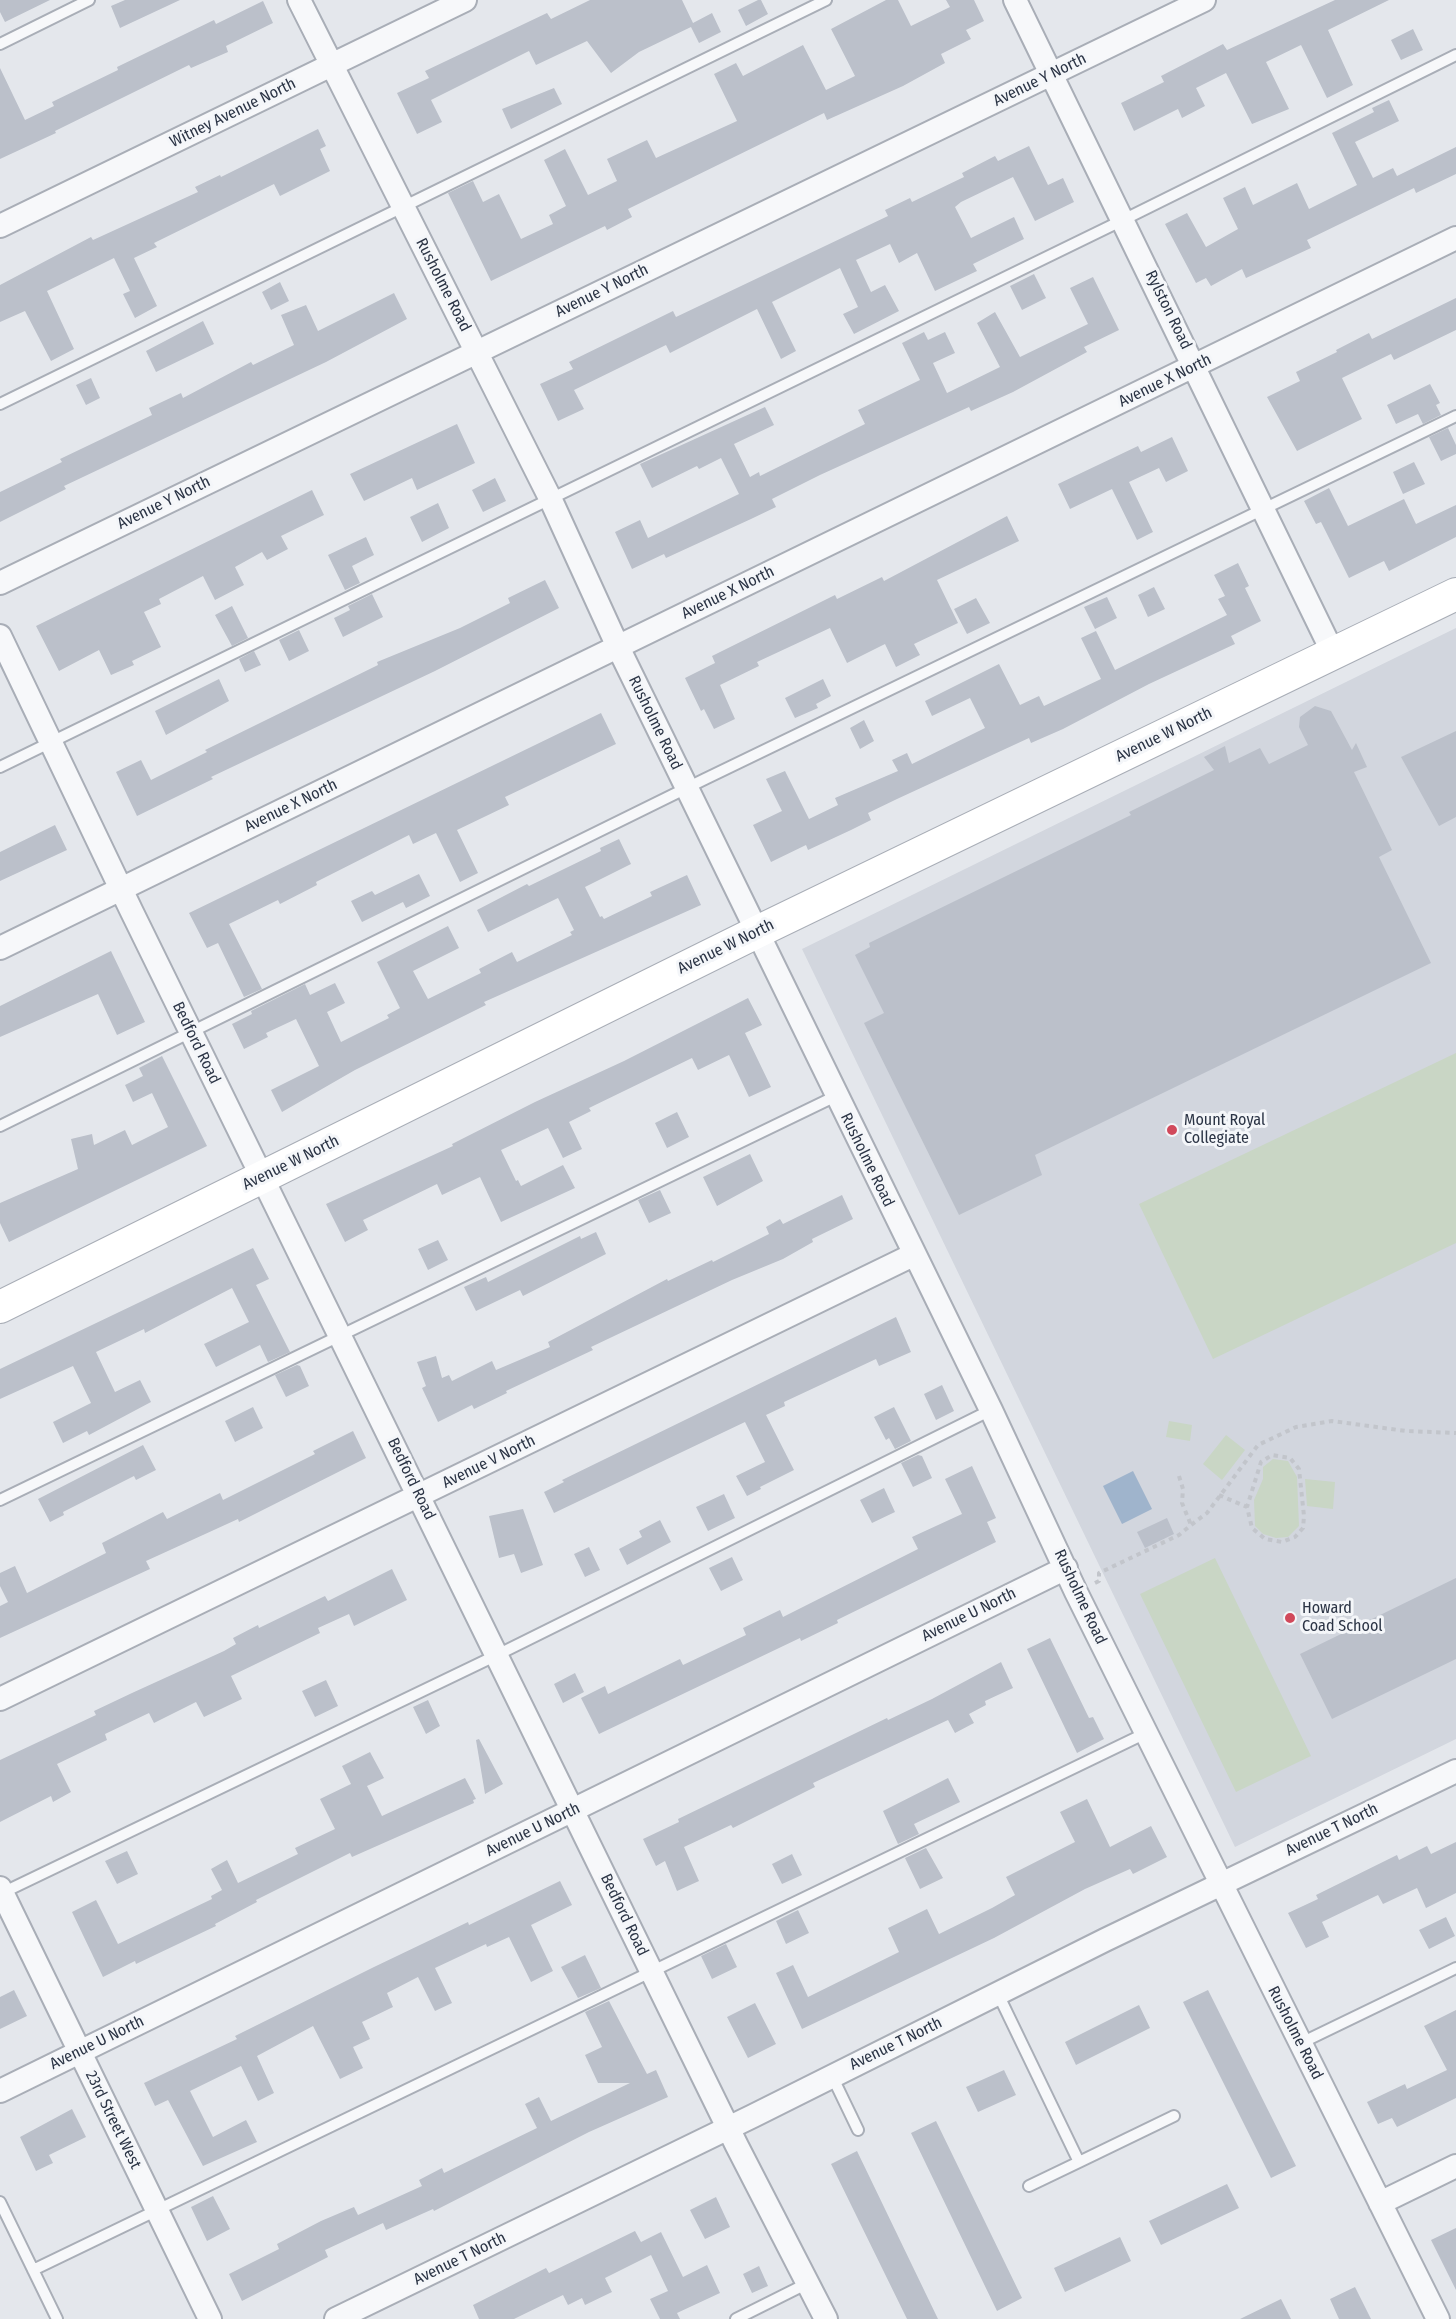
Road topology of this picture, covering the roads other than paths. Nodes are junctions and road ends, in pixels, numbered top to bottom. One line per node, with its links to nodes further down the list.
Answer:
1 (89, 0): 7 (lane)
2 (299, 0): 9 (street, Rusholme Road)
3 (465, 0): 9 (street, Witney Avenue North)
4 (826, 0): 11 (lane)
5 (1016, 0): 10 (street, Rylston Road)
6 (1204, 0): 10 (street, Avenue Y North)
7 (0, 44)
8 (1456, 55): 12 (lane)
9 (332, 65): 11 (street, Rusholme Road); 13 (street, Witney Avenue North)
10 (1053, 75): 12 (street, Rylston Road); 15 (street, Avenue Y North)
11 (403, 206): 15 (street, Rusholme Road); 17 (lane)
12 (1124, 220): 16 (street, Rylston Road); 19 (lane)
13 (0, 226)
14 (1456, 238): 16 (street, Avenue X North)
15 (477, 351): 19 (street, Rusholme Road); 21 (street, Avenue Y North)
16 (1195, 367): 20 (street, Rylston Road); 24 (street, Avenue X North)
17 (0, 404)
18 (1456, 416): 20 (lane)
19 (550, 498): 24 (street, Rusholme Road); 26 (lane)
20 (1264, 511): 25 (street, Rylston Road); 28 (lane)
21 (0, 583)
22 (1456, 594): 25 (street, Avenue W North)
23 (0, 636): 26 (street, Bedford Road)
24 (618, 647): 28 (street, Rusholme Road); 29 (street, Avenue X North)
25 (1333, 653): 30 (street, Avenue W North)
26 (50, 742): 27 (lane); 29 (street, Bedford Road)
27 (0, 767)
28 (687, 789): 30 (street, Rusholme Road); 32 (lane)
29 (120, 889): 31 (street, Avenue X North); 32 (street, Bedford Road)
30 (757, 932): 33 (street, Rusholme Road); 35 (street, Avenue W North)
31 (0, 948)
32 (191, 1033): 34 (lane); 35 (street, Bedford Road)
33 (836, 1096): 36 (street, Rusholme Road); 38 (lane)
34 (0, 1126)
35 (263, 1177): 37 (street, Avenue W North); 38 (street, Bedford Road)
36 (913, 1255): 39 (street, Rusholme Road); 40 (street, Avenue V North)
37 (0, 1307)
38 (341, 1336): 40 (street, Bedford Road); 41 (lane)
39 (991, 1410): 42 (street, Rusholme Road); 43 (lane)
40 (420, 1496): 43 (street, Bedford Road); 44 (street, Avenue V North)
41 (0, 1500)
42 (1066, 1568): 45 (street, Rusholme Road); 47 (street, Avenue U North)
43 (497, 1655): 47 (street, Bedford Road); 49 (lane)
44 (0, 1699)
45 (1146, 1733): 48 (street, Rusholme Road); 51 (lane)
46 (1456, 1771): 48 (street, Avenue T North)
47 (573, 1810): 51 (street, Bedford Road); 54 (street, Avenue U North)
48 (1221, 1884): 52 (street, Avenue T North); 53 (street, Rusholme Road)
49 (1, 1892): 54 (street, 23rd Street West)
50 (1456, 1968): 53 (lane)
51 (651, 1970): 58 (street, Bedford Road); 65 (lane)
52 (998, 1994): 55 (street, Avenue T North); 60 (lane)
53 (1301, 2043): 64 (street, Rusholme Road)
54 (79, 2052): 56 (street, Avenue U North); 65 (street, 23rd Street West)
55 (832, 2076): 58 (street, Avenue T North); 59 (lane)
56 (0, 2091)
57 (1174, 2116): 60 (lane)
58 (729, 2128): 67 (street, Bedford Road); 70 (street, Avenue T North)
59 (858, 2130)
60 (1079, 2162): 62 (lane)
61 (1456, 2166): 64 (street)
62 (1029, 2186)
63 (0, 2202): 66 (lane)
64 (1380, 2203): 73 (street, Rusholme Road)
65 (158, 2212): 66 (lane); 69 (street, 23rd Street West)
66 (33, 2270): 68 (lane)
67 (809, 2283): 71 (lane); 72 (street, Bedford Road)
68 (57, 2319)
69 (210, 2319)
70 (336, 2319)
71 (736, 2319)
72 (826, 2319)
73 (1438, 2319)

